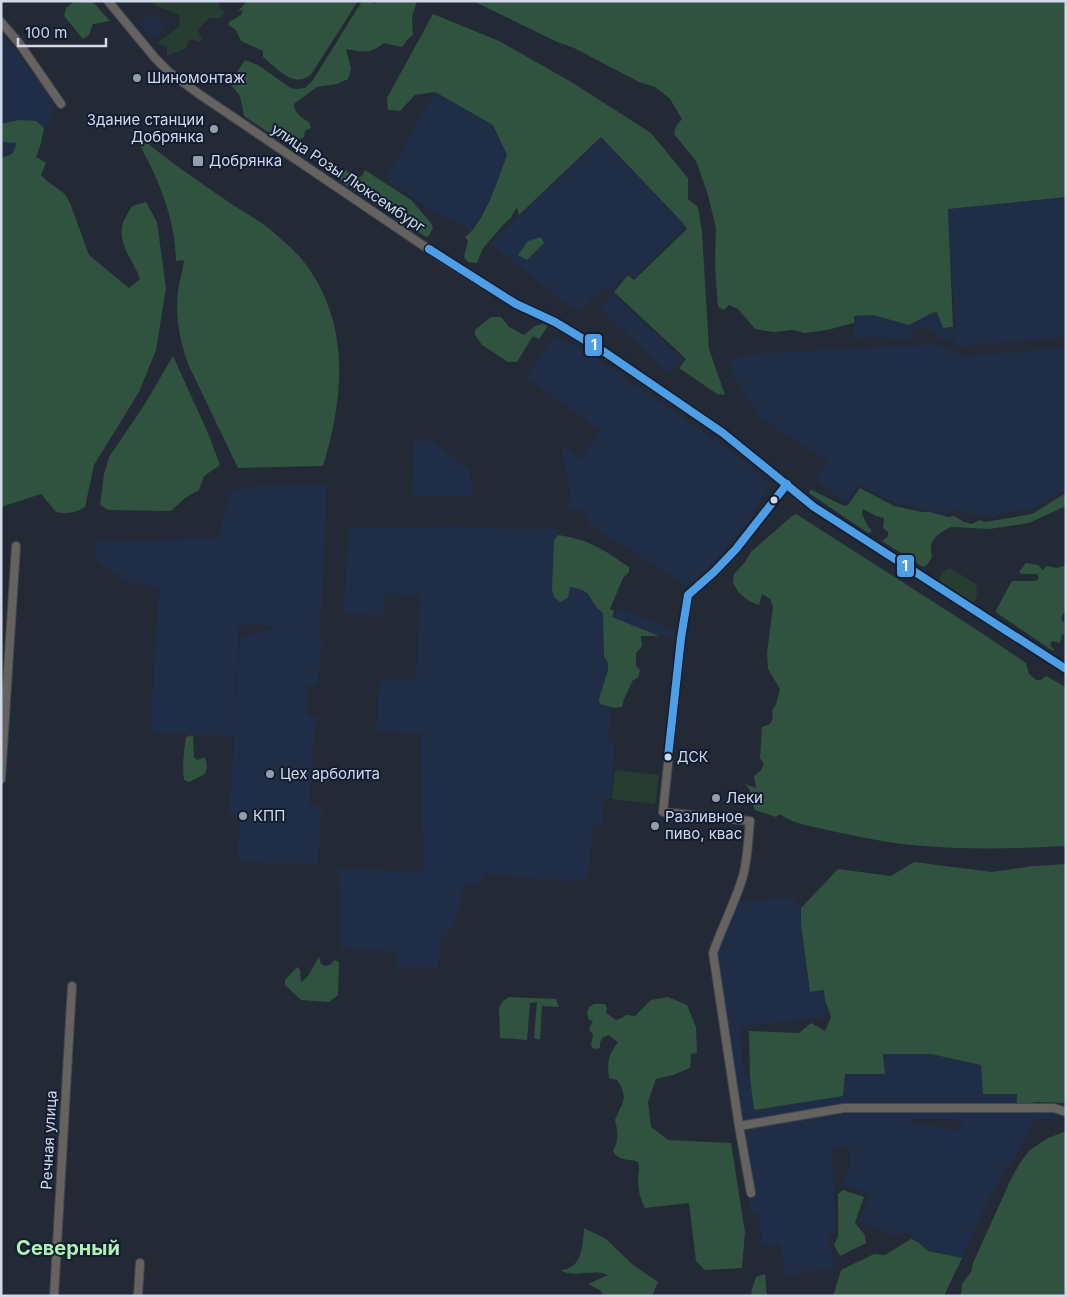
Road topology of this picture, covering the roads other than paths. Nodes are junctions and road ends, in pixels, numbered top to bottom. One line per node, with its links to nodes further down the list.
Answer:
1 (108, 1): 4 (street, улица Розы Люксембург)
2 (1, 22): 3 (street)
3 (61, 104)
4 (787, 484): 6 (street, улица Розы Люксембург); 10 (street)
5 (16, 546): 7 (street)
6 (1066, 669)
7 (1, 779)
8 (72, 986): 13 (street, Речная улица)
9 (1066, 1110): 10 (street)
10 (738, 1126): 11 (street)
11 (750, 1193)
12 (140, 1263): 14 (street)
13 (54, 1296)
14 (138, 1296)

